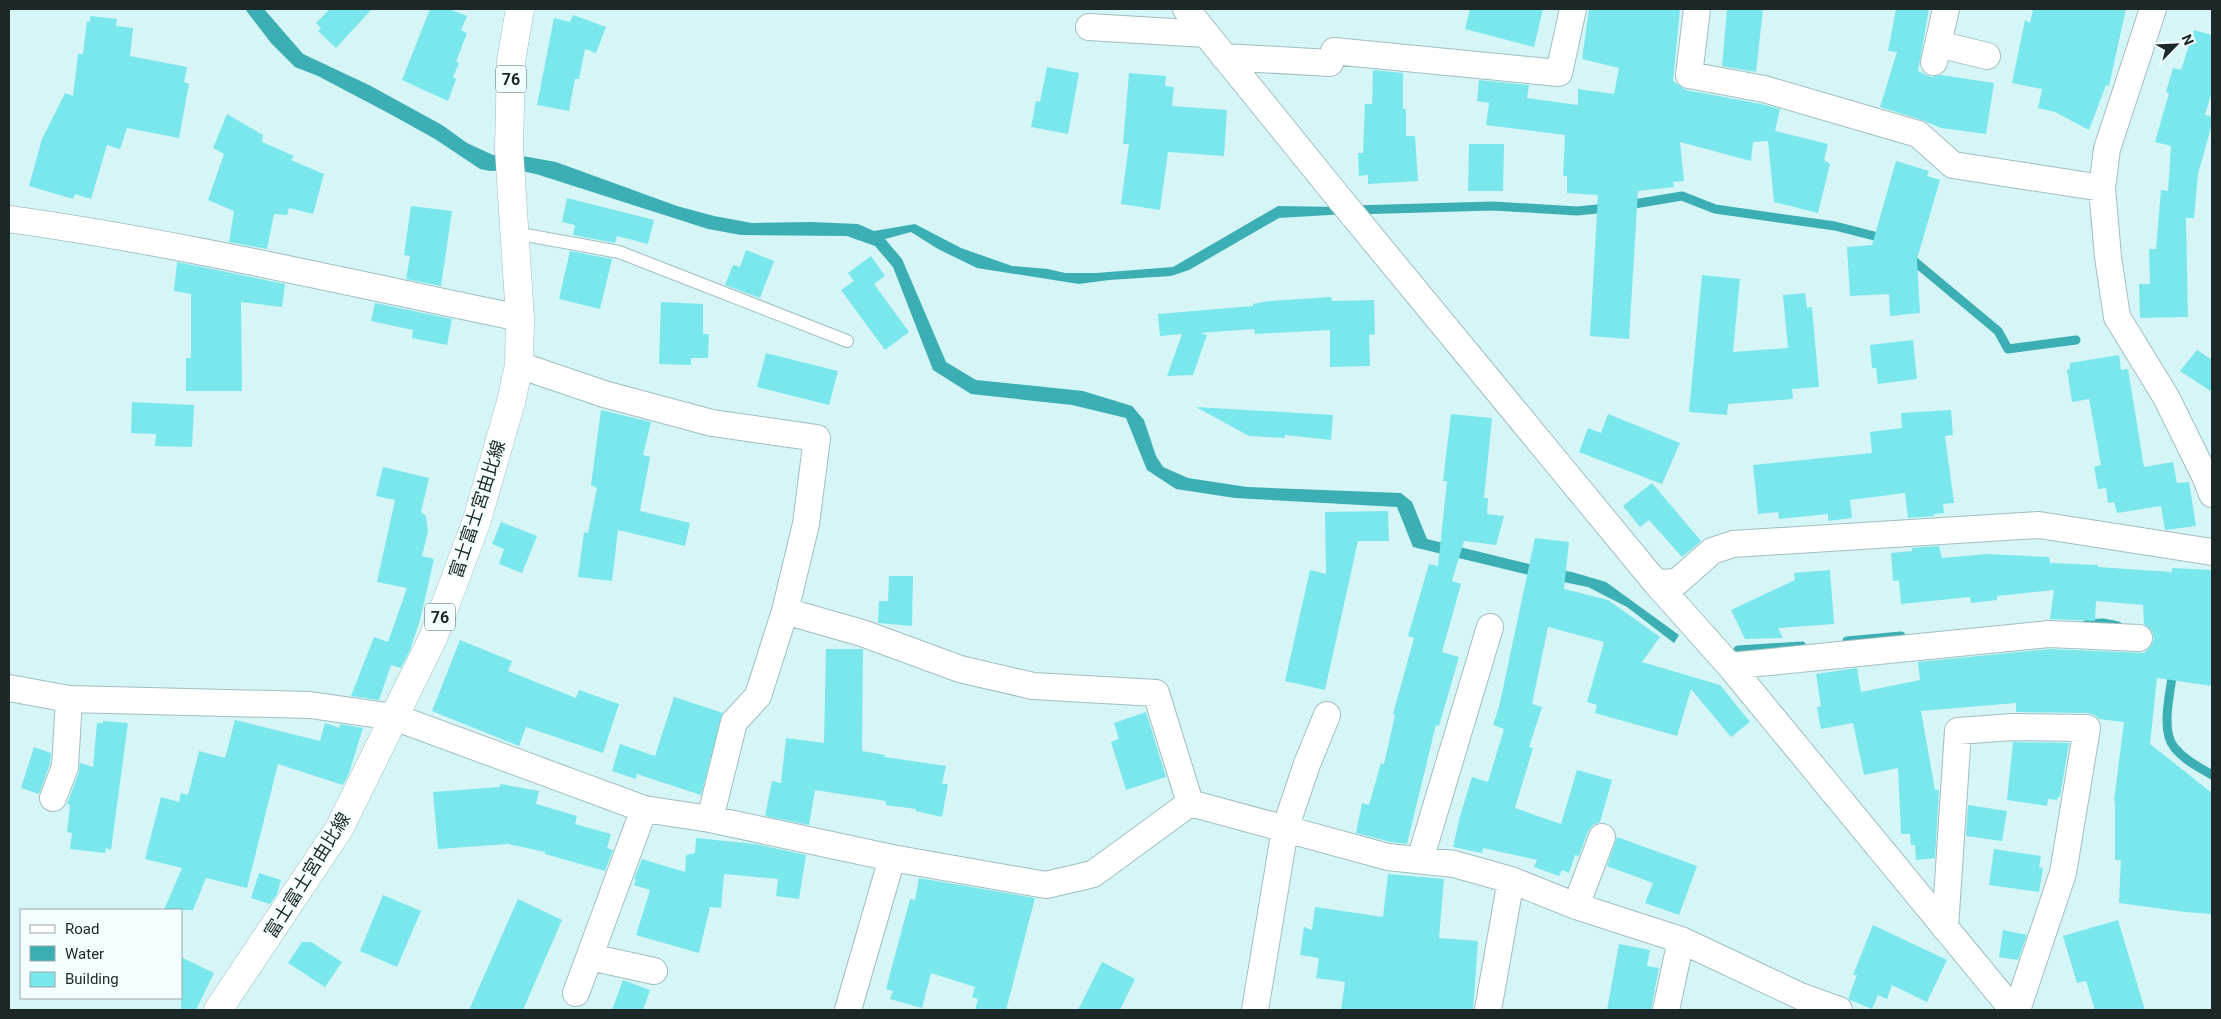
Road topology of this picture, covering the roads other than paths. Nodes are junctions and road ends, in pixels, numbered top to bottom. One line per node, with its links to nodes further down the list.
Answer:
1 (520, 9): 13 (main road, 富士富士宮由比線 / 76)
2 (1186, 9): 8 (street)
3 (1573, 9): 10 (street)
4 (1697, 9): 11 (street)
5 (1946, 9): 9 (street)
6 (2153, 9): 11 (street)
7 (1089, 27): 8 (street)
8 (1206, 34): 10 (street)
9 (1987, 56)
10 (1224, 57): 19 (street)
11 (2102, 188): 17 (street)
12 (9, 219): 14 (street)
13 (515, 233): 14 (main road, 富士富士宮由比線 / 76); 15 (lane)
14 (520, 318): 16 (main road, 富士富士宮由比線 / 76)
15 (847, 341)
16 (518, 365): 20 (street); 27 (main road, 富士富士宮由比線 / 76)
17 (2212, 494)
18 (2212, 552): 19 (street)
19 (1656, 583): 23 (street)
20 (785, 611): 29 (street); 31 (street)
21 (1490, 626): 35 (street)
22 (2139, 638): 23 (street)
23 (1730, 666): 38 (street)
24 (10, 693): 25 (street)
25 (69, 699): 27 (street); 28 (street)
26 (1327, 715): 32 (street)
27 (394, 717): 30 (street); 44 (main road, 富士富士宮由比線 / 76)
28 (53, 798)
29 (1190, 803): 32 (street); 34 (street)
30 (644, 809): 31 (street); 40 (street)
31 (710, 819): 34 (street)
32 (1285, 829): 35 (street); 46 (street)
33 (1602, 837): 37 (street)
34 (892, 858): 45 (street)
35 (1420, 860): 36 (street)
36 (1511, 880): 37 (street); 47 (street)
37 (1576, 906): 39 (street)
38 (1945, 928): 50 (street); 51 (street)
39 (1681, 940): 43 (street); 48 (street)
40 (590, 957): 41 (street); 42 (street)
41 (654, 971)
42 (576, 993)
43 (1799, 1003): 49 (street)
44 (218, 1010)
45 (848, 1010)
46 (1255, 1010)
47 (1488, 1010)
48 (1666, 1010)
49 (1839, 1010)
50 (2013, 1010)
51 (2017, 1010)

